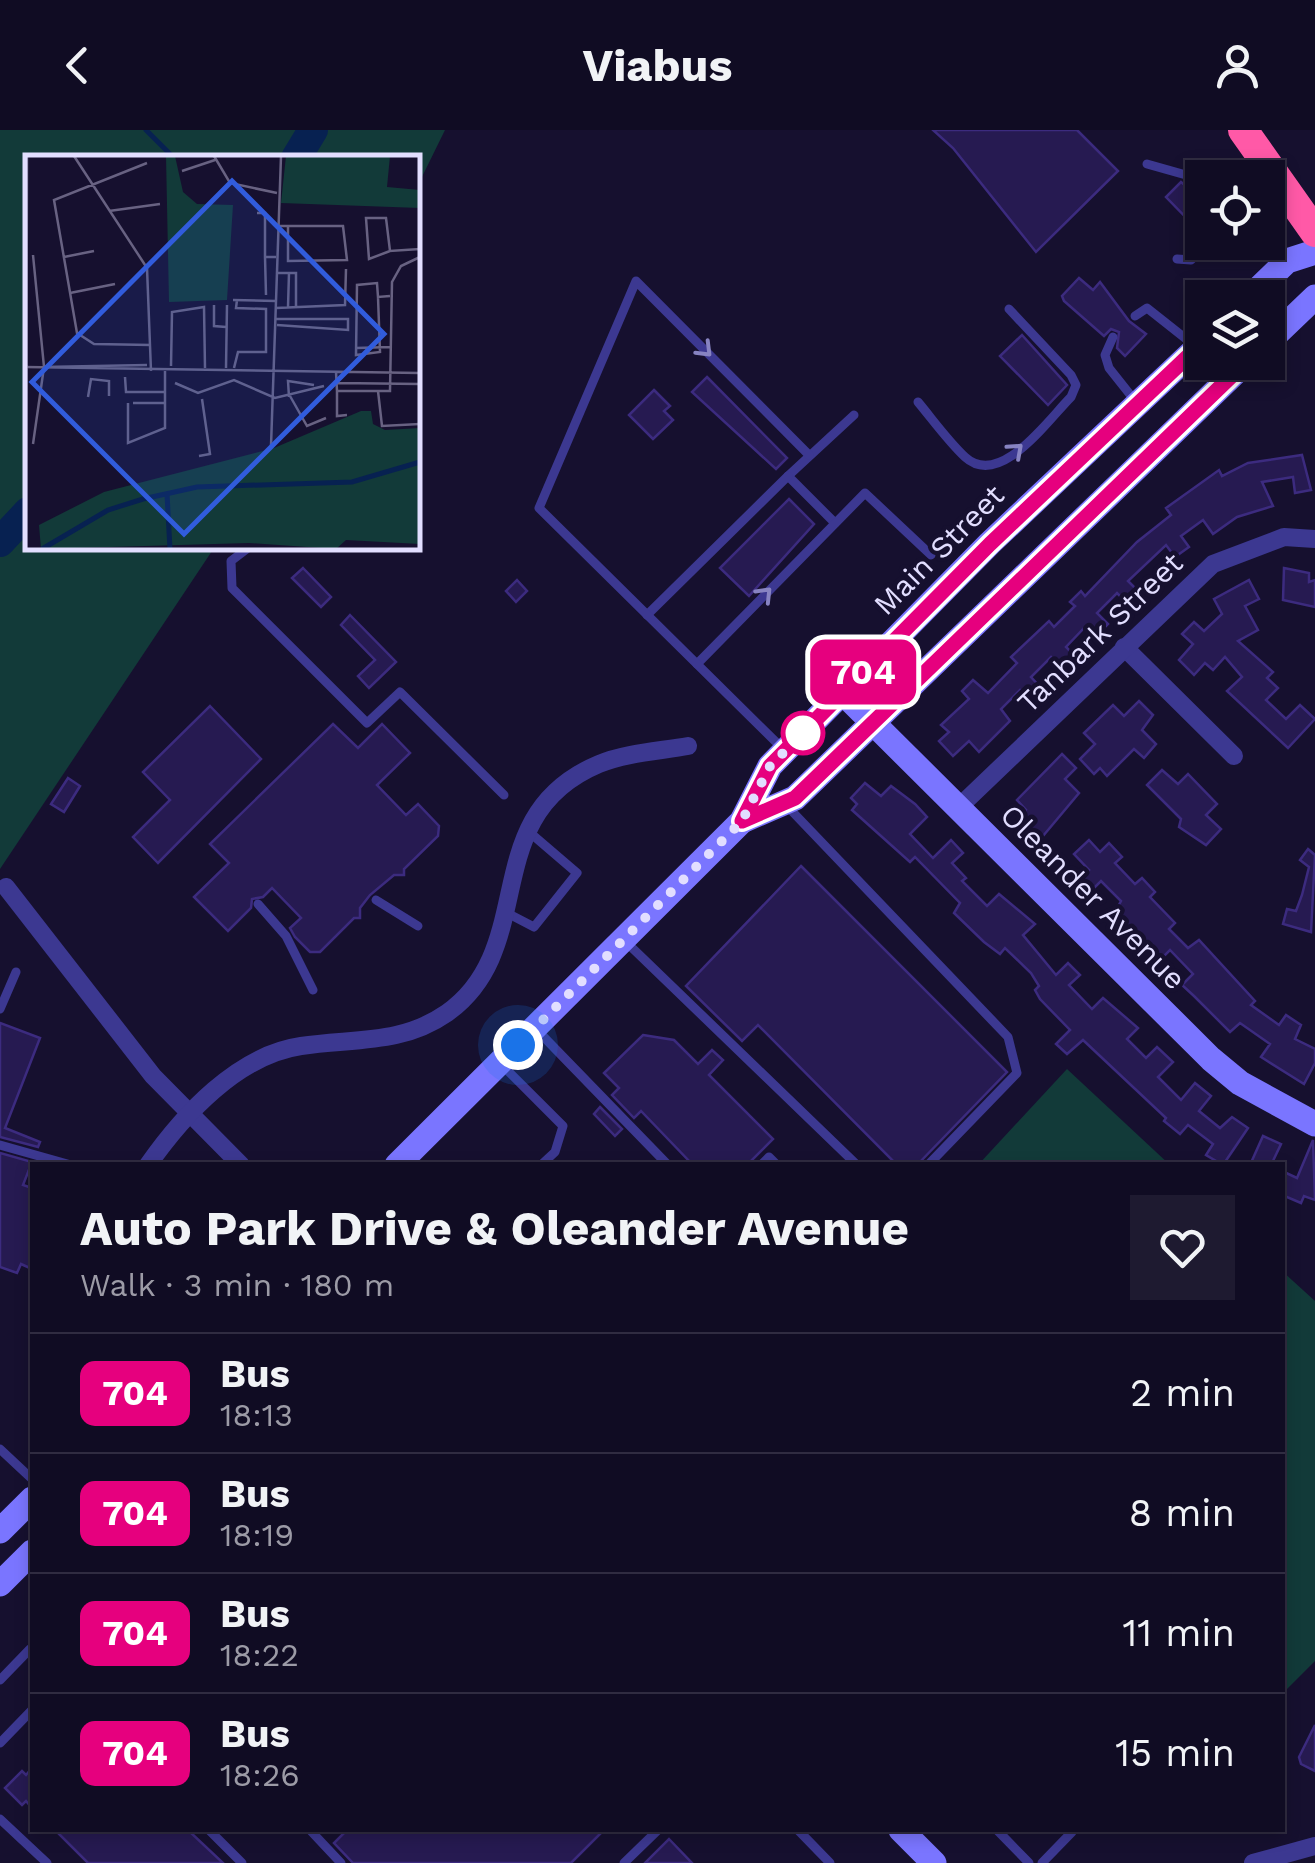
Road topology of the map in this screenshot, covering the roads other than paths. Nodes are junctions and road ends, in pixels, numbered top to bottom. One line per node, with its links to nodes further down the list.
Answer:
1 (1242, 130): 4 (highway)
2 (1147, 164): 3 (lane)
3 (1185, 174)
4 (1315, 232)
5 (1315, 252): 8 (main road)
6 (1178, 259): 7 (lane)
7 (1185, 260)
8 (1267, 280)
9 (1315, 297): 12 (main road)
10 (1009, 309): 17 (lane, one-way to 10)
11 (1134, 316): 13 (lane)
12 (1285, 326)
13 (1185, 333)
14 (1113, 337): 18 (lane)
15 (1185, 359): 18 (main road, Main Street)
16 (1227, 380): 27 (main road, Main Street)
17 (918, 402)
18 (1138, 404): 24 (main road, Main Street)
19 (854, 414): 20 (lane)
20 (808, 455): 21 (lane); 28 (lane, one-way to 20)
21 (788, 476): 22 (lane); 28 (lane)
22 (836, 523): 26 (lane); 30 (lane, one-way to 22)
23 (1308, 538): 29 (street, Tanbark Street)
24 (990, 544): 27 (main road); 31 (main road, Main Street)
25 (245, 550): 36 (lane)
26 (930, 555)
27 (1020, 578): 32 (main road, Main Street)
28 (647, 614): 30 (lane)
29 (1124, 647): 35 (street); 38 (street, Tanbark Street)
30 (697, 664): 34 (lane)
31 (843, 694): 32 (main road, Oleander Avenue); 34 (main road, Main Street)
32 (872, 722): 37 (main road, Main Street); 38 (main road, Oleander Avenue)
33 (688, 746): 40 (street)
34 (785, 751): 39 (main road, Main Street)
35 (1234, 756)
36 (504, 794)
37 (784, 803): 39 (main road, Main Street); 62 (lane)
38 (958, 808): 53 (main road, Oleander Avenue)
39 (742, 821): 46 (main road, Main Street)
40 (526, 829): 44 (street); 44 (lane)
41 (6, 888): 52 (street)
42 (376, 900): 45 (lane)
43 (258, 904): 48 (lane)
44 (507, 913): 52 (street)
45 (418, 926)
46 (624, 939): 50 (main road, Main Street); 61 (lane)
47 (16, 972): 49 (lane)
48 (313, 990)
49 (0, 1009)
50 (536, 1028): 51 (main road, Main Street); 60 (lane)
51 (500, 1063): 58 (main road, Main Street); 59 (lane)
52 (192, 1114): 56 (street); 57 (street)
53 (1315, 1124)
54 (0, 1145): 55 (lane)
55 (60, 1162)
56 (151, 1162)
57 (239, 1162)
58 (400, 1162)
59 (544, 1162)
60 (665, 1162)
61 (854, 1162)
62 (931, 1162)
63 (0, 1449): 64 (lane)
64 (30, 1477)
65 (30, 1501): 66 (main road)
66 (0, 1531)
67 (30, 1554): 68 (main road)
68 (0, 1584)
69 (30, 1649): 70 (lane)
70 (0, 1680)
71 (30, 1712): 72 (lane)
72 (0, 1743)
73 (0, 1819): 83 (lane)
74 (211, 1832): 84 (lane)
75 (312, 1832): 85 (lane)
76 (656, 1832): 86 (lane)
77 (800, 1832): 87 (lane)
78 (903, 1832): 82 (main road)
79 (1003, 1832): 88 (lane)
80 (1072, 1832): 89 (lane)
81 (1315, 1846): 90 (street)
82 (932, 1862)
83 (47, 1863)
84 (242, 1863)
85 (341, 1863)
86 (624, 1863)
87 (830, 1863)
88 (1029, 1863)
89 (1042, 1863)
90 (1254, 1863)

